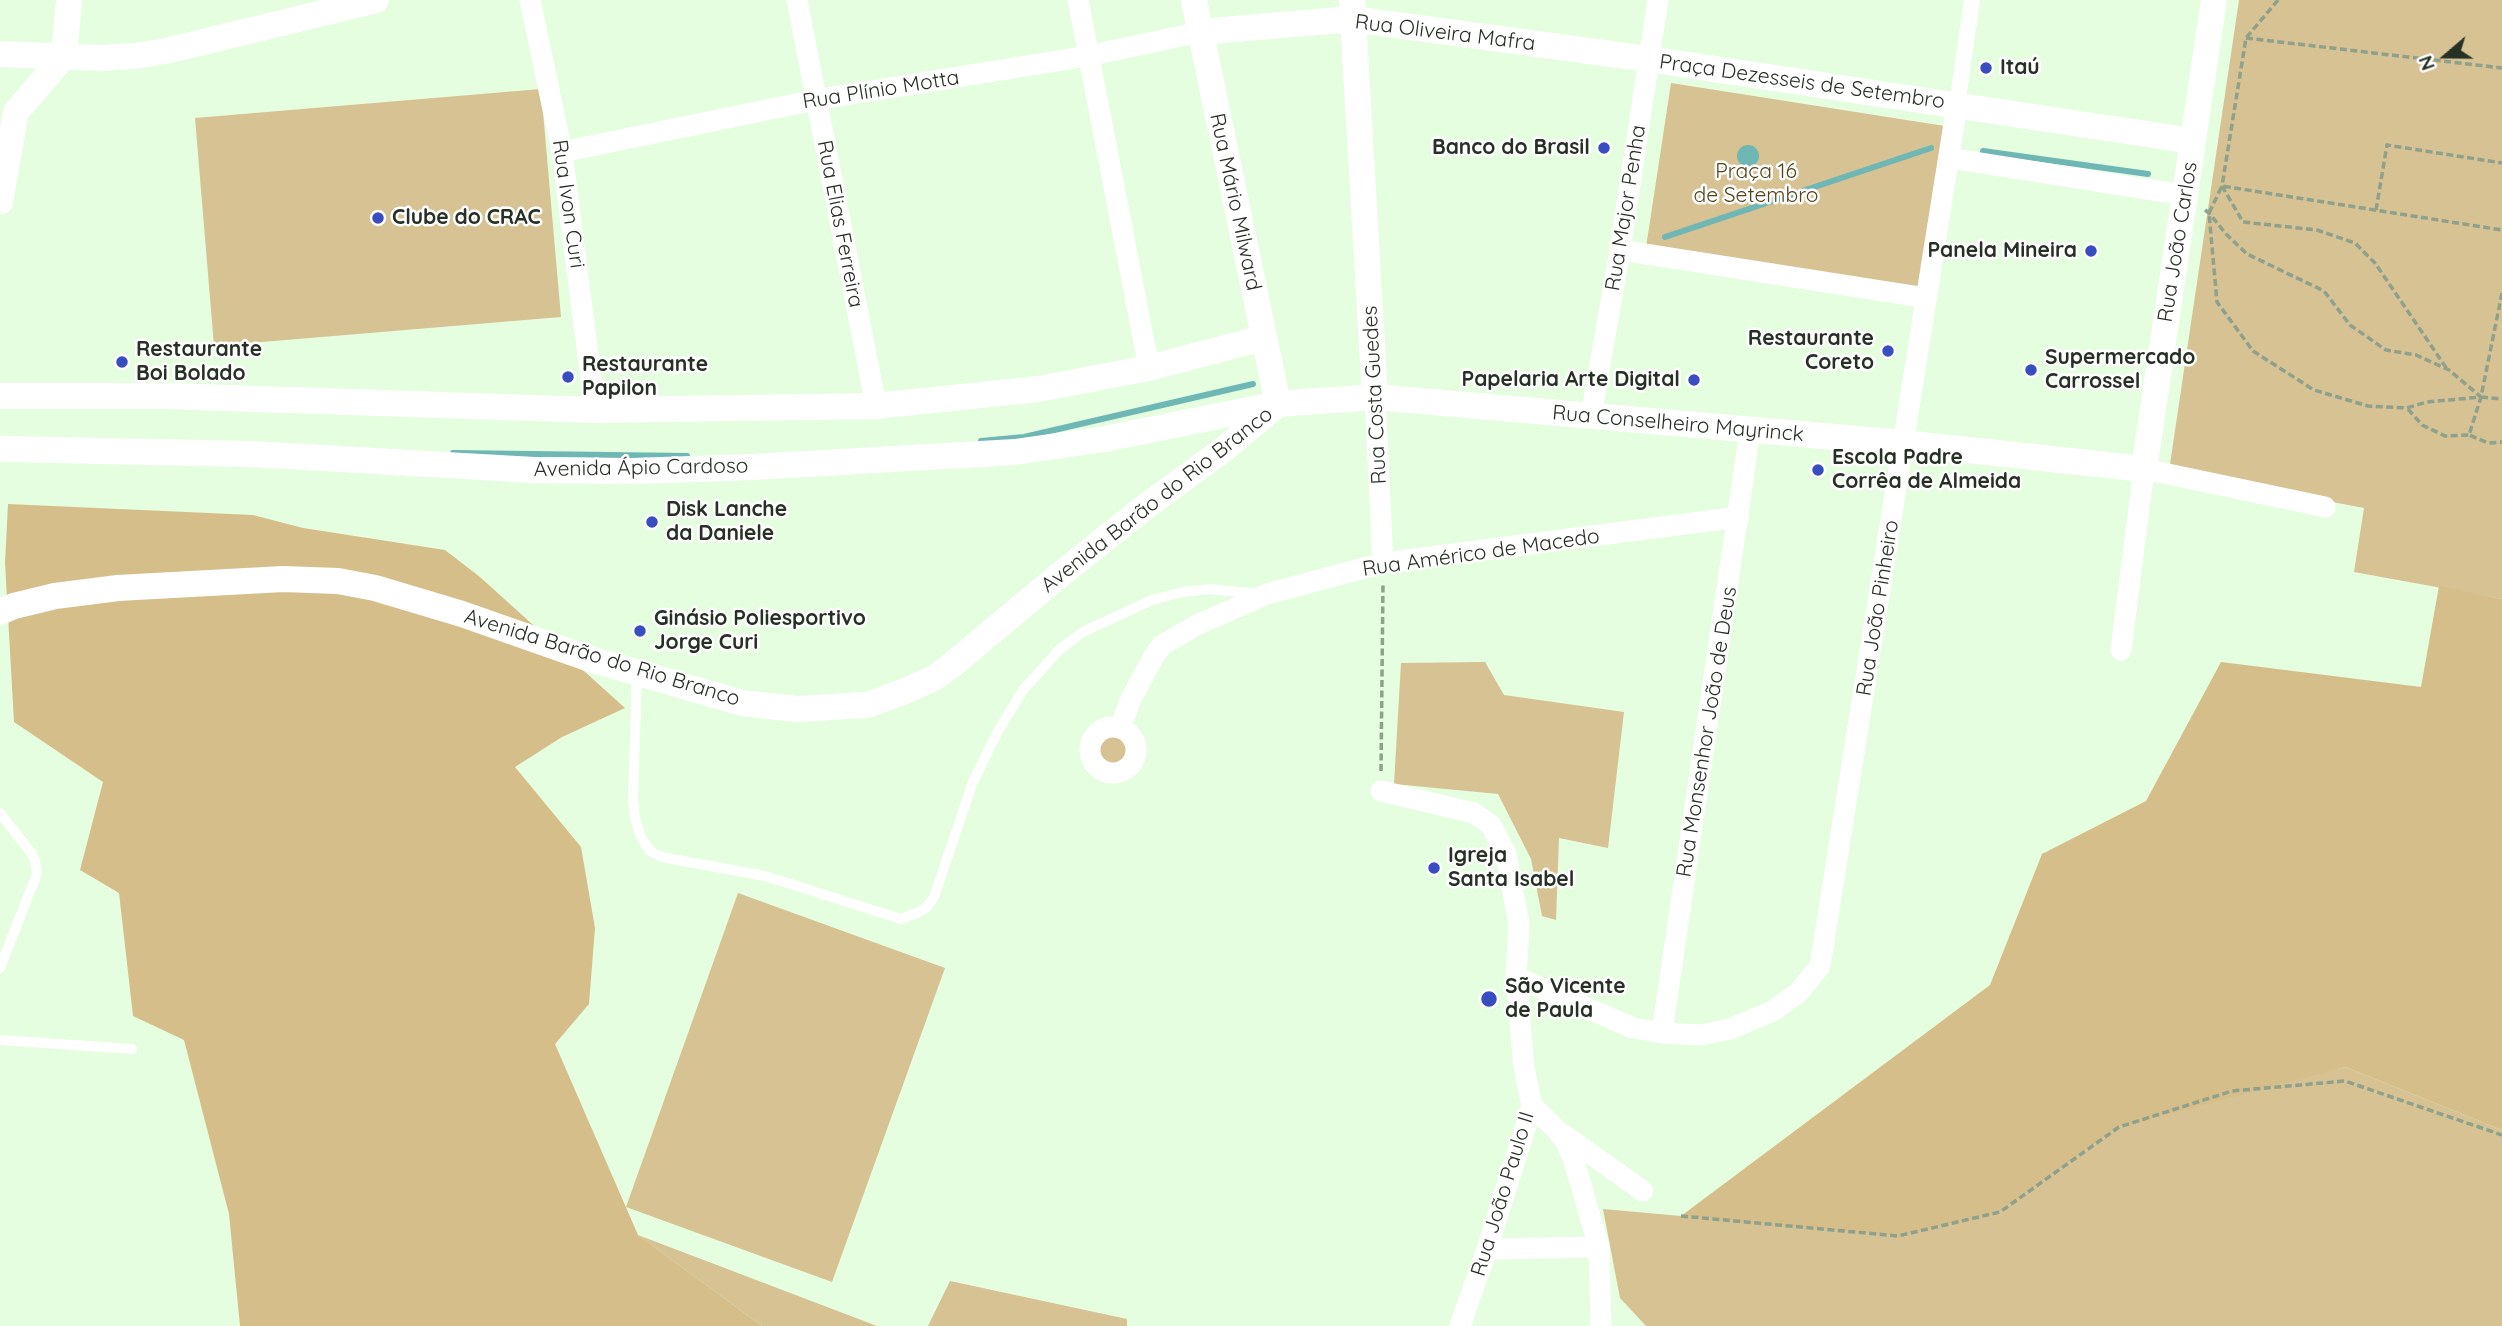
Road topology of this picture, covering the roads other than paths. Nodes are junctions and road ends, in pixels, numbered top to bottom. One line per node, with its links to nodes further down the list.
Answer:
1 (69, 0): 13 (street)
2 (376, 0): 13 (street)
3 (530, 0): 20 (street, Rua Ivon Curi)
4 (797, 0): 16 (street, Rua Elias Ferreira)
5 (1079, 0): 14 (street)
6 (1194, 0): 11 (street, Rua Mário Milward)
7 (1658, 0): 15 (street, Rua Major Penha)
8 (1972, 0): 18 (street, Rua João Pinheiro)
9 (2214, 0): 19 (street, Rua João Carlos)
10 (1352, 10): 11 (street, Rua Oliveira Mafra); 15 (street, Rua Oliveira Mafra); 29 (street, Rua Costa Guedes)
11 (1200, 33): 14 (street, Rua Plínio Motta); 26 (street, Rua Mário Milward)
12 (7, 54): 13 (street); 17 (street)
13 (64, 56): 17 (street)
14 (1088, 56): 16 (street, Rua Plínio Motta); 27 (street)
15 (1648, 59): 18 (street, Praça Dezesseis de Setembro); 24 (street, Rua Major Penha)
16 (815, 100): 20 (street, Rua Plínio Motta); 31 (street, Rua Elias Ferreira)
17 (10, 105): 23 (street)
18 (1957, 105): 19 (street, Praça Dezesseis de Setembro); 21 (street, Rua João Pinheiro)
19 (2193, 141): 22 (street, Rua João Carlos)
20 (562, 152): 32 (street, Rua Ivon Curi)
21 (1948, 158): 22 (street); 25 (street, Rua João Pinheiro)
22 (2184, 195): 37 (street, Rua João Carlos)
23 (0, 202)
24 (1620, 250): 25 (street); 33 (street, Rua Major Penha)
25 (1927, 298): 35 (street, Rua João Pinheiro)
26 (1263, 338): 27 (street); 30 (street, Rua Mário Milward)
27 (1149, 368): 31 (street)
28 (0, 396): 32 (street)
29 (1375, 397): 30 (street, Rua Conselheiro Mayrinck); 33 (street, Rua Conselheiro Mayrinck); 40 (street, Rua Costa Guedes)
30 (1278, 404): 36 (street, Avenida Ápio Cardoso); 44 (street, Avenida Barão do Rio Branco)
31 (876, 406): 32 (street)
32 (595, 410)
33 (1591, 416): 34 (street, Rua Conselheiro Mayrinck)
34 (1750, 431): 35 (street, Rua Conselheiro Mayrinck); 39 (street, Rua Monsenhor João de Deus)
35 (1904, 443): 37 (street, Rua Conselheiro Mayrinck); 50 (street, Rua João Pinheiro)
36 (0, 449)
37 (2144, 469): 38 (street, Rua Conselheiro Mayrinck); 43 (street, Rua João Carlos)
38 (2325, 507)
39 (1739, 517): 40 (street, Rua Américo de Macedo); 50 (street, Rua Monsenhor João de Deus)
40 (1383, 563): 41 (street, Rua Américo de Macedo)
41 (1267, 594): 44 (lane); 45 (street, Rua Américo de Macedo)
42 (0, 612): 44 (street, Avenida Barão do Rio Branco)
43 (2121, 650)
44 (637, 673)
45 (1120, 728)
46 (1381, 791): 49 (street, Rua João Paulo II)
47 (0, 813): 48 (lane)
48 (0, 968)
49 (1516, 977): 50 (street); 53 (street, Rua João Paulo II)
50 (1662, 1034)
51 (0, 1040): 52 (lane)
52 (132, 1049)
53 (1532, 1106): 54 (street); 57 (street, Rua João Paulo II)
54 (1557, 1130): 55 (street); 56 (street)
55 (1643, 1191)
56 (1599, 1247): 57 (street); 59 (street)
57 (1487, 1250): 58 (street, Rua João Paulo II)
58 (1460, 1326)
59 (1601, 1326)

